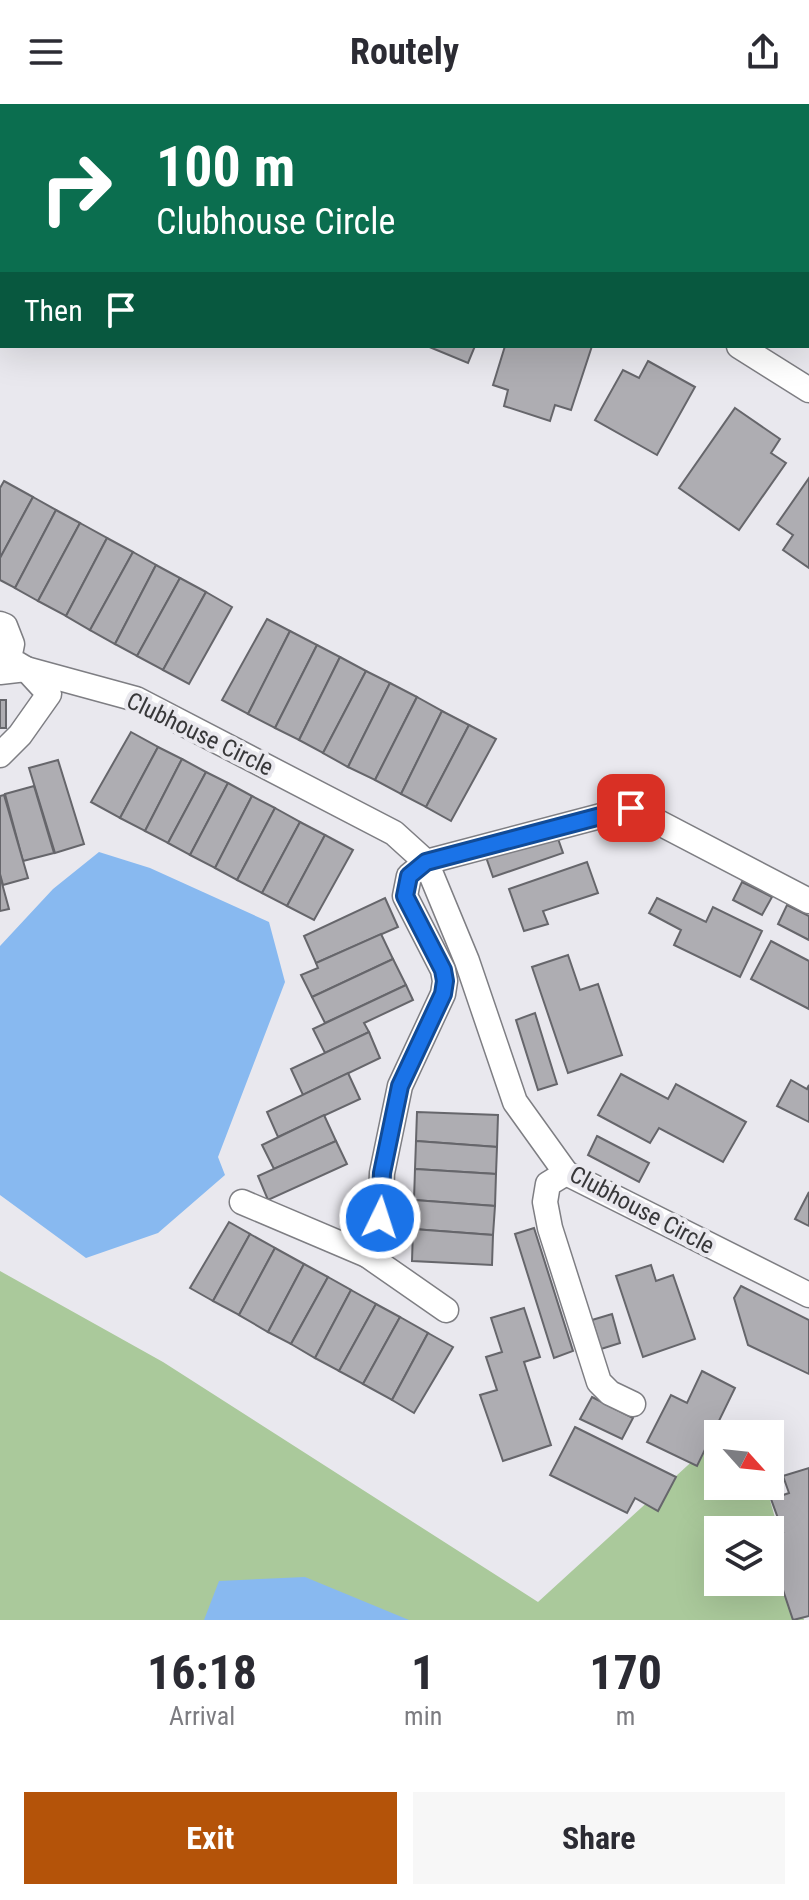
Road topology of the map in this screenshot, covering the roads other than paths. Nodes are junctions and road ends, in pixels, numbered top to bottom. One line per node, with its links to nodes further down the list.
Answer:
1 (742, 348): 2 (street)
2 (809, 390)
3 (0, 624): 4 (street)
4 (26, 669): 5 (street, Clubhouse Circle); 6 (street); 7 (street, Clubhouse Circle)
5 (0, 672)
6 (0, 755)
7 (426, 862): 8 (street); 9 (street, Clubhouse Circle); 11 (street)
8 (809, 901)
9 (566, 1173): 12 (street, Clubhouse Circle); 14 (street)
10 (242, 1202): 11 (street)
11 (367, 1255): 13 (street)
12 (809, 1295)
13 (446, 1310)
14 (633, 1404)

